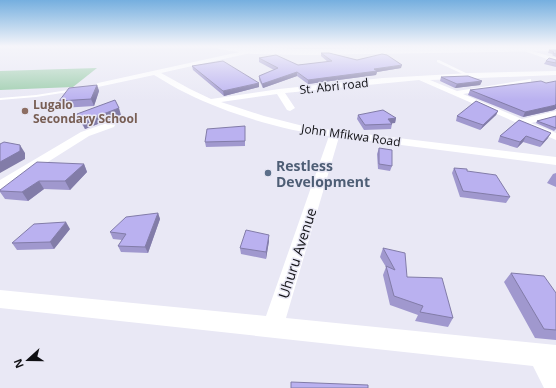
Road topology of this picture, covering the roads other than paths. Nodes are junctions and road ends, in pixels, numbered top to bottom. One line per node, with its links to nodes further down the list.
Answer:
1 (192, 64): 3 (street)
2 (445, 64): 5 (lane)
3 (156, 72): 8 (street); 13 (street, John Mfikwa Road)
4 (556, 73): 5 (street, St. Abri road)
5 (470, 76): 7 (street, St. Abri road)
6 (556, 76): 11 (street)
7 (419, 78): 10 (street, St. Abri road); 11 (street)
8 (95, 85)
9 (78, 89): 12 (lane)
10 (279, 91): 13 (street, St. Abri road); 14 (street)
11 (453, 93): 16 (street)
12 (0, 99)
13 (209, 101): 18 (street, John Mfikwa Road)
14 (290, 108)
15 (556, 114): 16 (street)
16 (521, 122): 19 (street)
17 (110, 125): 21 (street)
18 (335, 134): 20 (street, John Mfikwa Road); 23 (street, Uhuru Avenue)
19 (556, 138)
20 (556, 161)
21 (0, 186)
22 (0, 299): 23 (street)
23 (273, 326): 24 (street)
24 (548, 356): 25 (street)
25 (556, 385)

